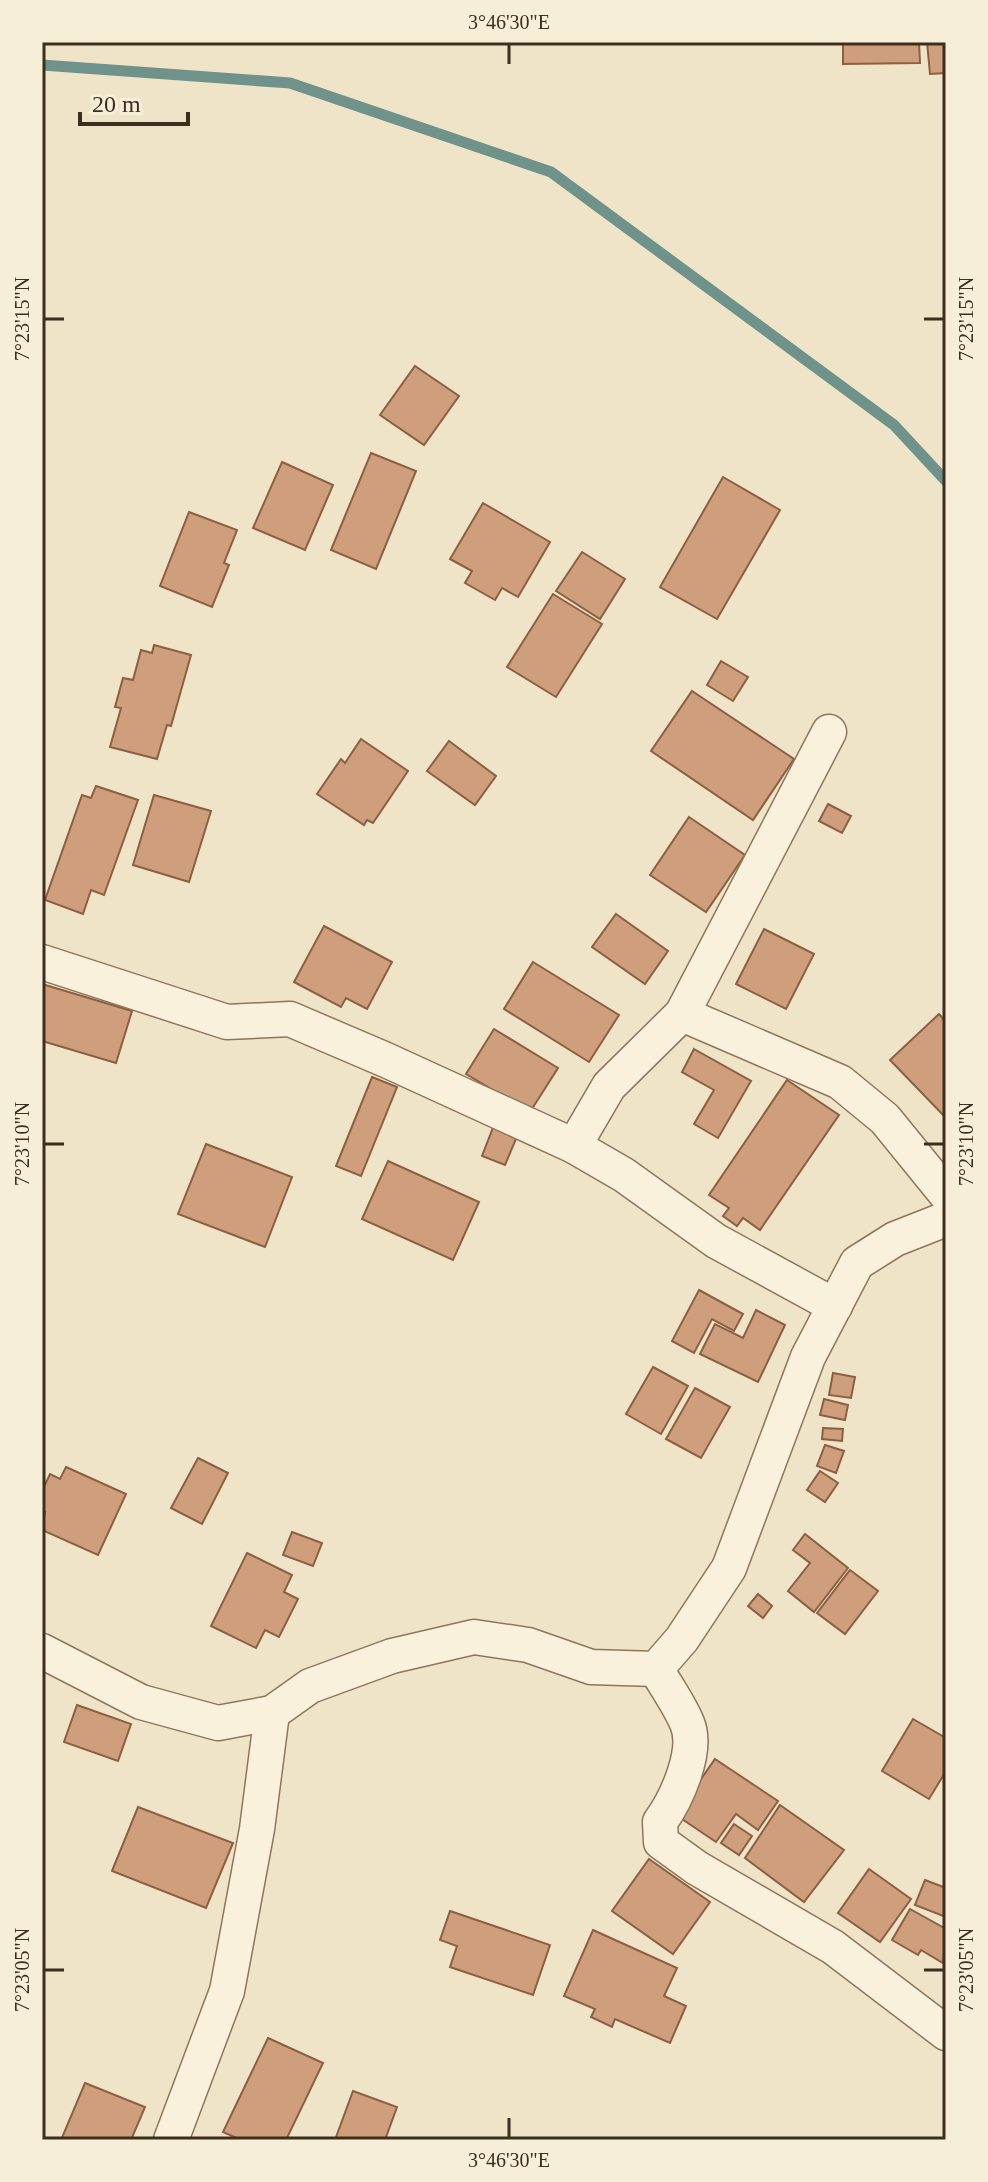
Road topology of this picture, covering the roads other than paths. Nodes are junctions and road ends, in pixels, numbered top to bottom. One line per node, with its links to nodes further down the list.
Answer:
1 (829, 732): 3 (street)
2 (42, 962): 4 (street)
3 (682, 1014): 4 (street); 5 (street)
4 (574, 1146): 7 (street)
5 (946, 1194)
6 (946, 1219): 7 (street)
7 (835, 1306): 9 (street)
8 (42, 1651): 10 (street)
9 (656, 1669): 10 (street); 11 (street)
10 (272, 1713): 12 (street)
11 (946, 2033)
12 (171, 2140)

